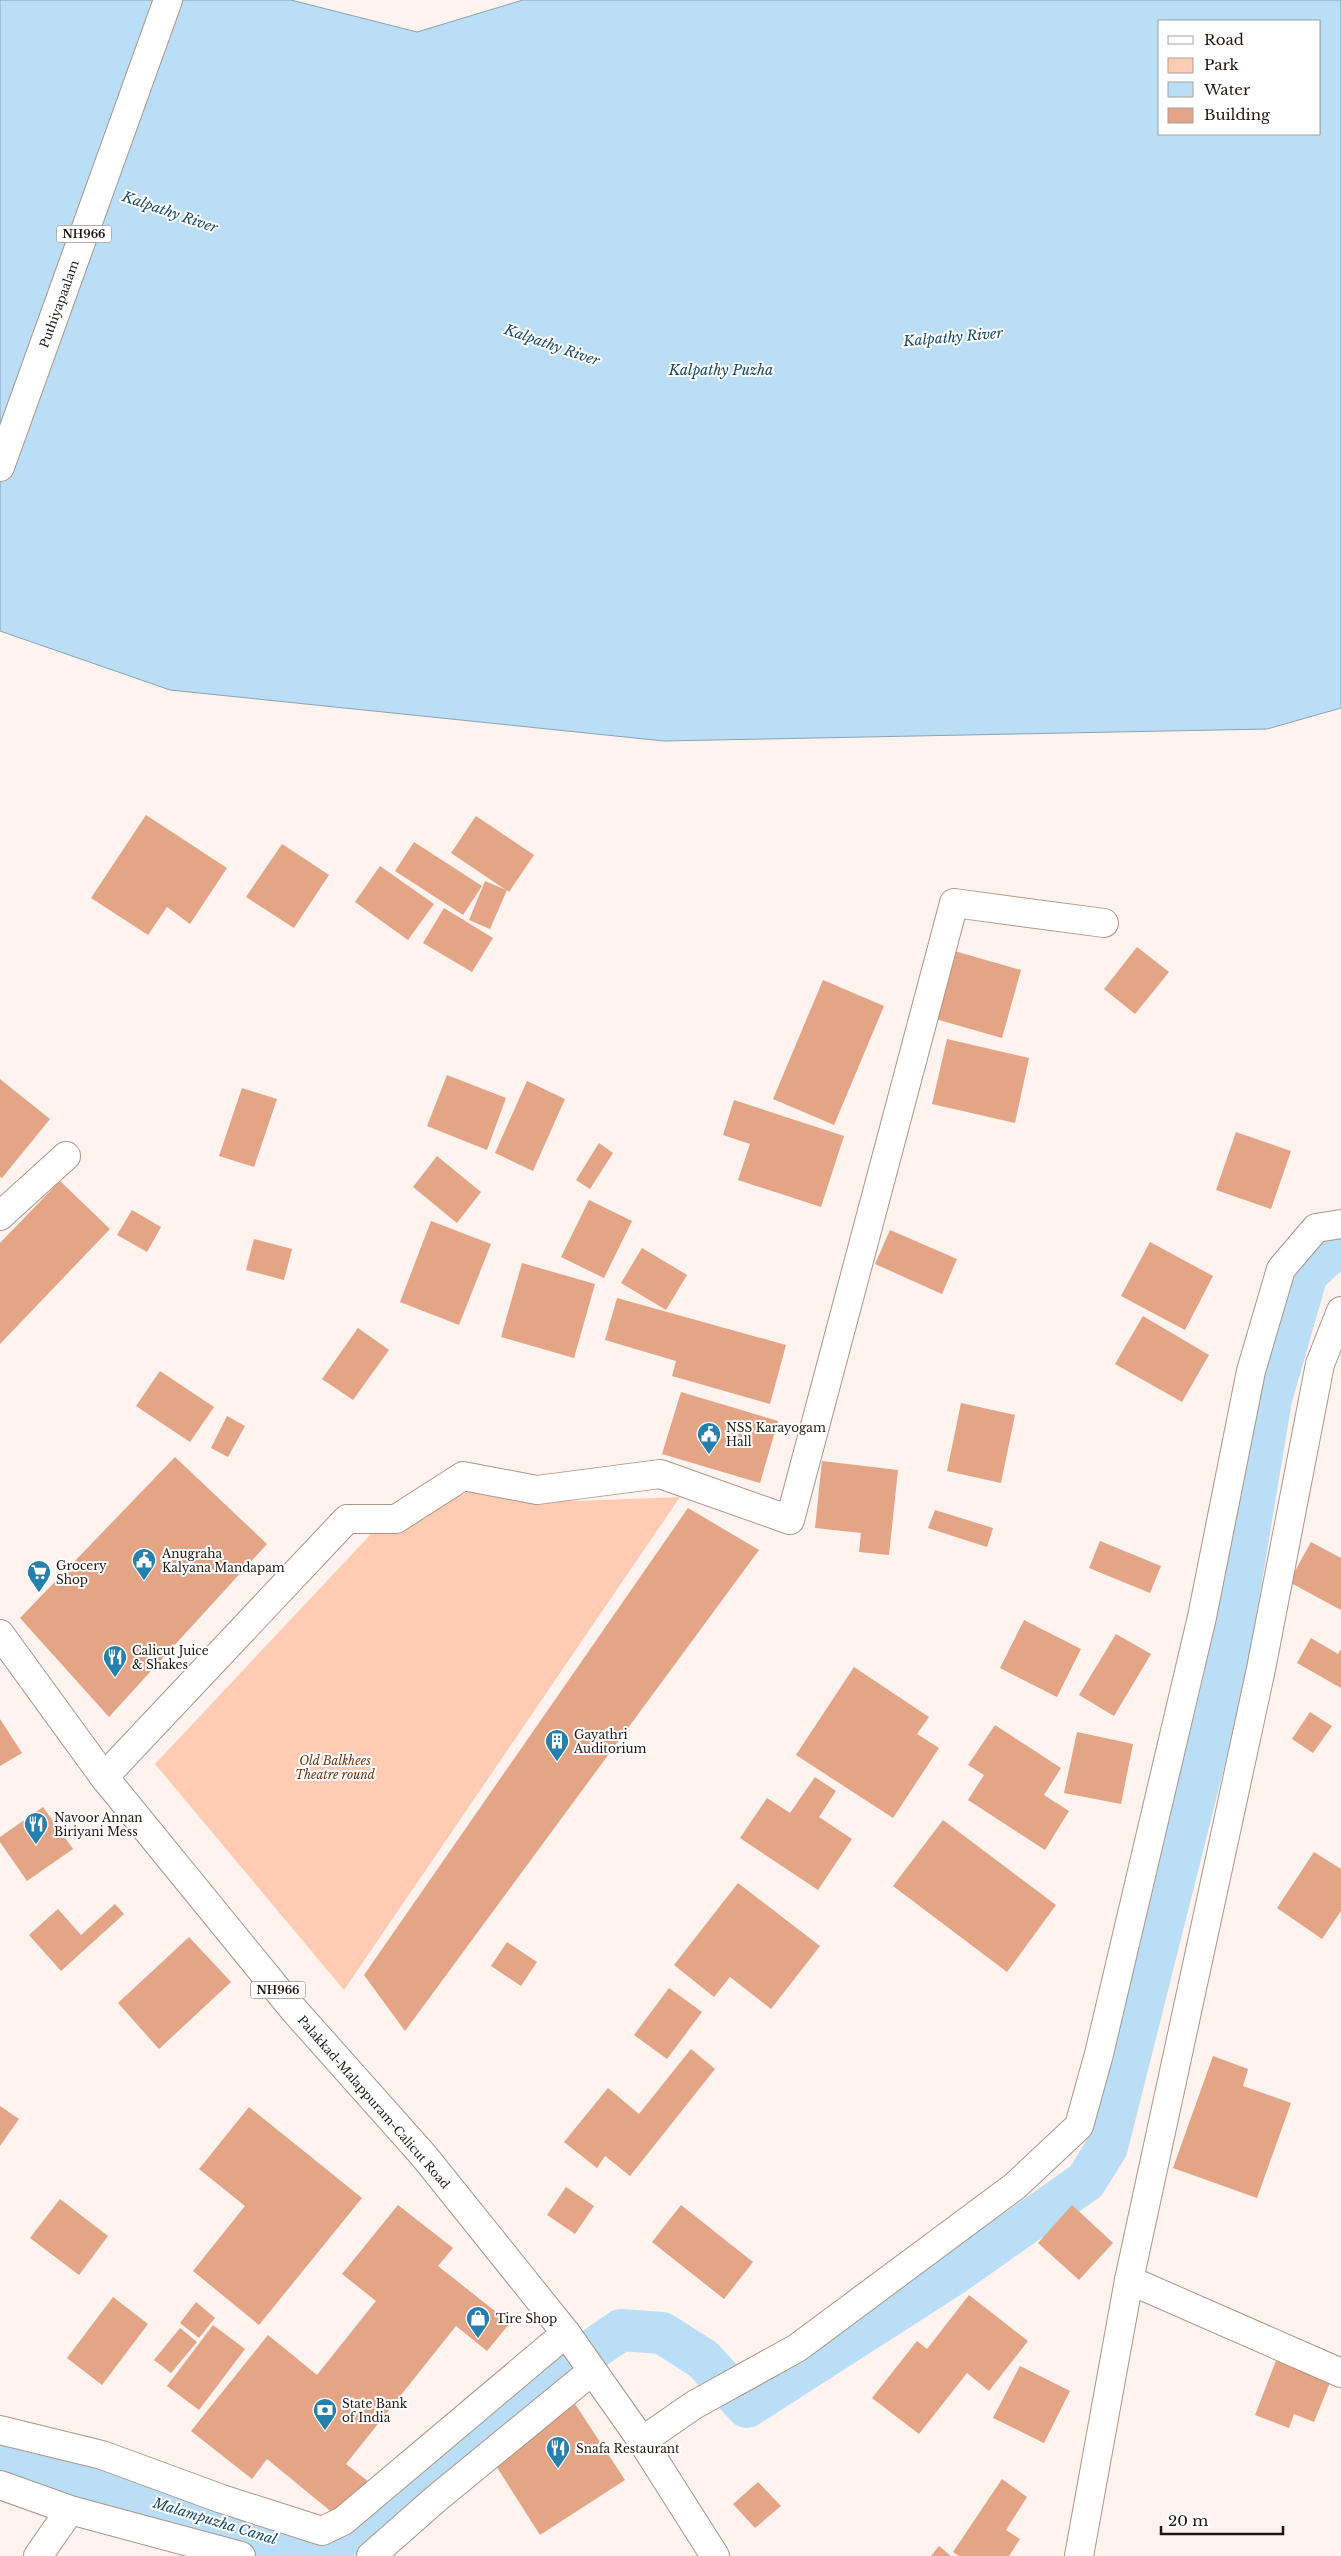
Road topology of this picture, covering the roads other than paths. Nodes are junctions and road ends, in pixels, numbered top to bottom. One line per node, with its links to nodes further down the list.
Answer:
1 (168, 0): 2 (main road, Puthiyapaalam / NH966)
2 (0, 468)
3 (1104, 923): 9 (main road)
4 (66, 1156): 5 (main road)
5 (0, 1216)
6 (1341, 1224): 15 (main road)
7 (1341, 1311): 10 (main road)
8 (0, 1634): 9 (main road, Palakkad-Malappuram-Calicut Road / NH966)
9 (104, 1777): 11 (main road, Palakkad-Malappuram-Calicut Road / NH966)
10 (1129, 2280): 13 (main road); 22 (main road)
11 (566, 2334): 12 (main road, Palakkad-Malappuram-Calicut Road / NH966); 14 (main road)
12 (591, 2370): 15 (main road, Palakkad-Malappuram-Calicut Road / NH966); 20 (main road)
13 (1341, 2373)
14 (0, 2430)
15 (642, 2441): 21 (main road, Palakkad-Malappuram-Calicut Road / NH966)
16 (0, 2485): 17 (main road)
17 (70, 2510): 18 (main road); 19 (main road)
18 (38, 2556)
19 (241, 2556)
20 (371, 2556)
21 (715, 2556)
22 (1080, 2556)

